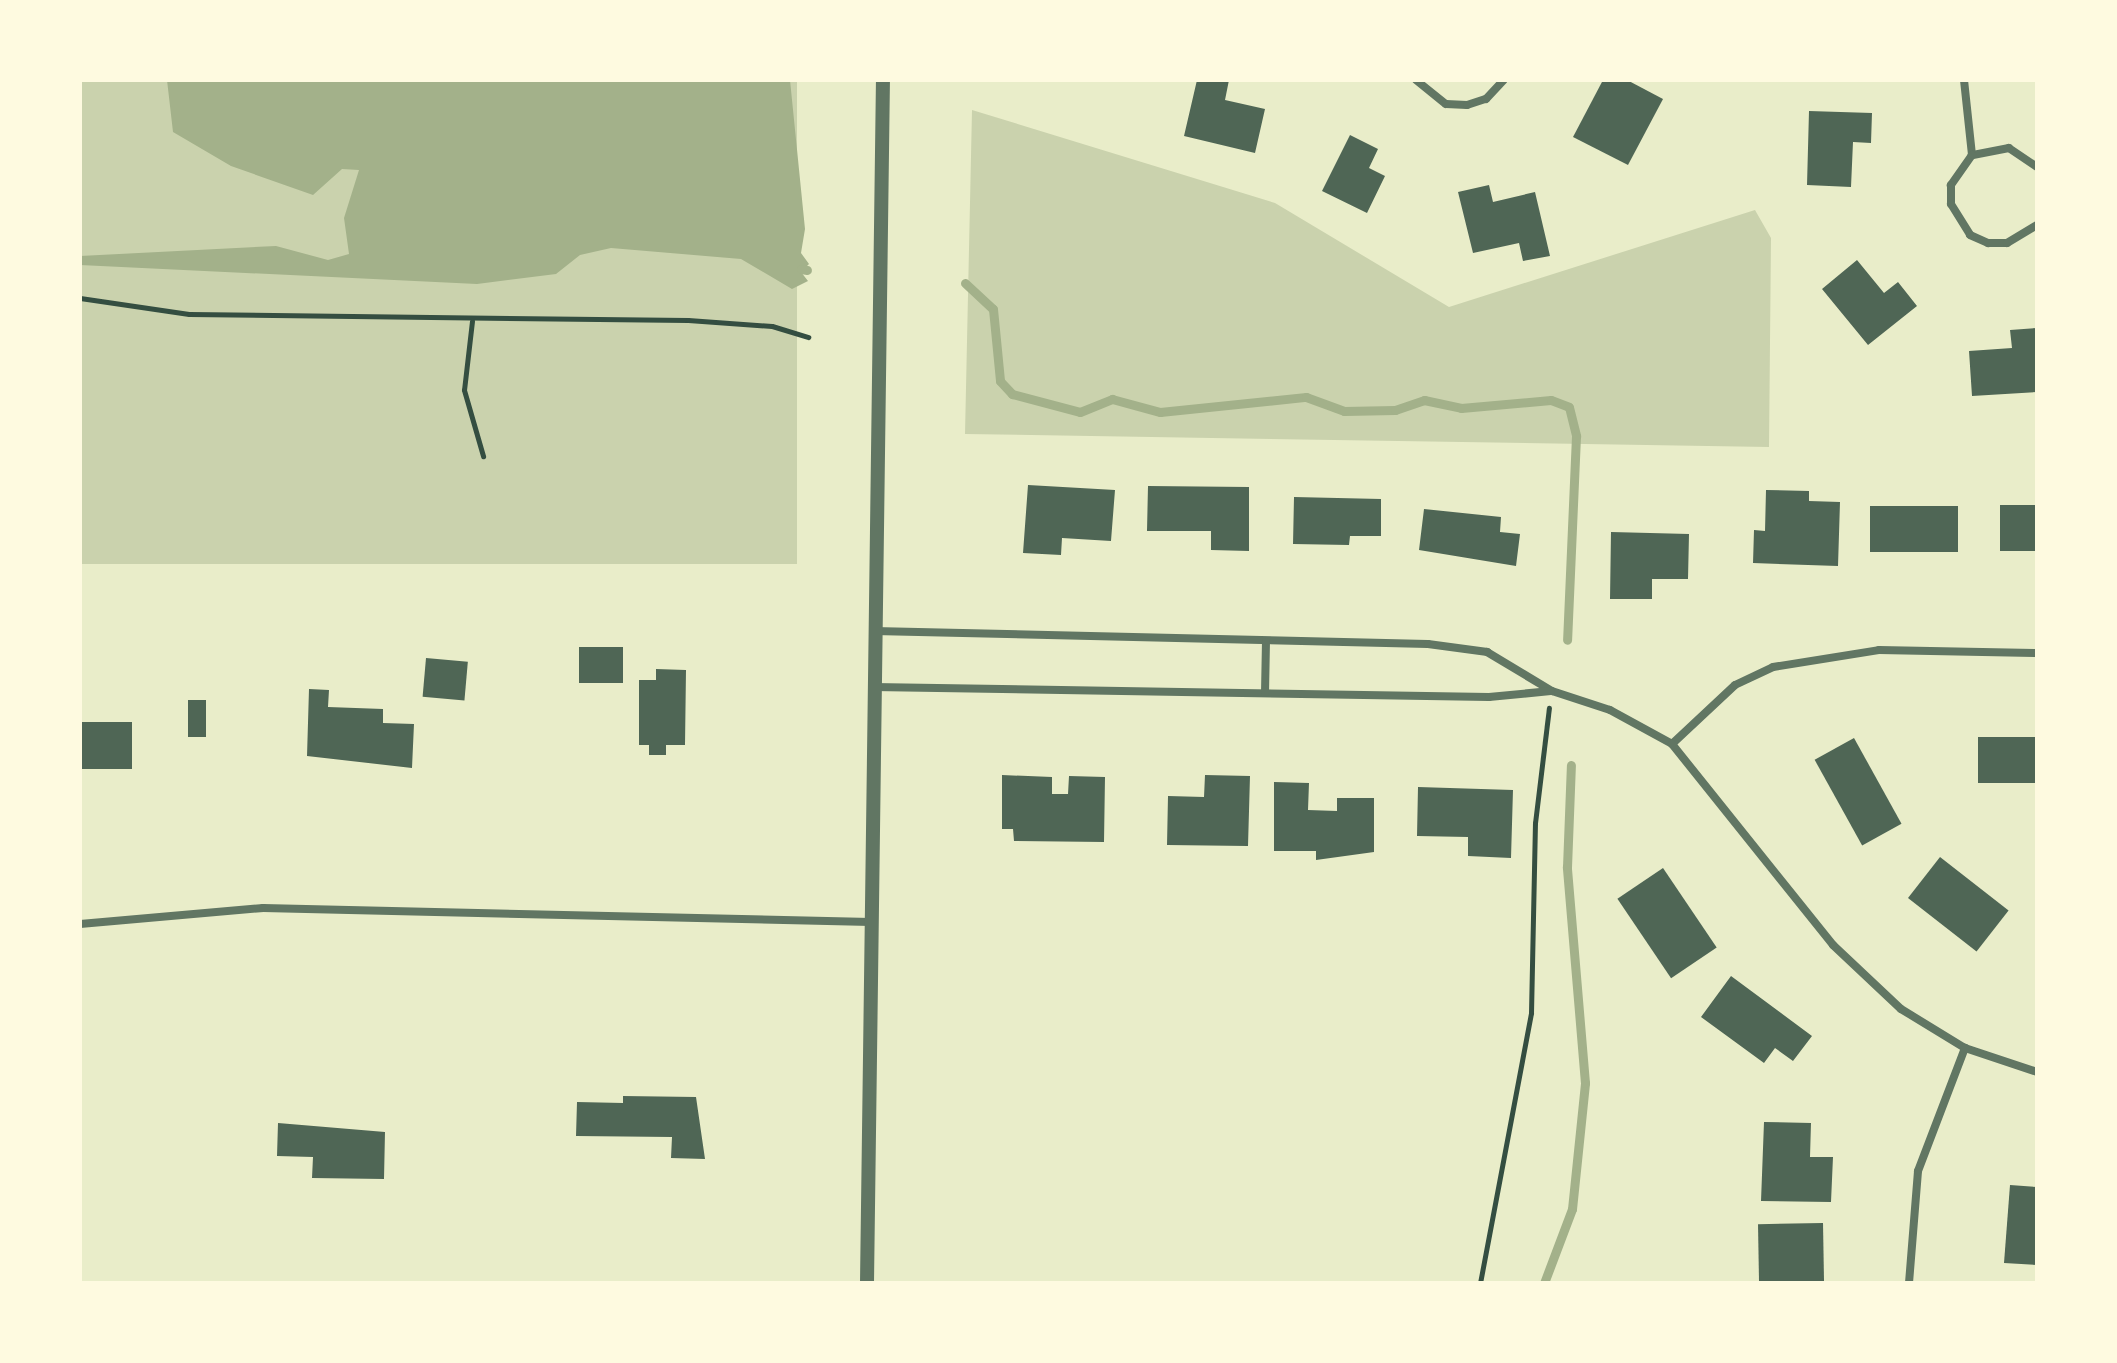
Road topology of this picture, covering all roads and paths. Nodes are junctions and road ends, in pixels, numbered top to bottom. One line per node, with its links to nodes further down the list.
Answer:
1 (883, 80): 12 (street)
2 (1416, 80): 3 (street)
3 (1504, 80)
4 (1964, 80): 5 (street)
5 (1972, 155): 6 (street); 7 (street)
6 (2037, 167)
7 (2037, 225)
8 (80, 298): 9 (path)
9 (472, 321): 10 (path); 11 (path)
10 (808, 337)
11 (483, 456)
12 (873, 631): 13 (street); 15 (street)
13 (1266, 642): 16 (street); 17 (street)
14 (2037, 653): 18 (street)
15 (872, 687): 17 (street); 19 (street)
16 (1552, 691): 17 (street); 18 (street); 24 (path)
17 (1265, 693)
18 (1672, 744): 21 (street)
19 (871, 922): 20 (street); 23 (street)
20 (80, 924)
21 (1965, 1048): 22 (street); 25 (street)
22 (2037, 1072)
23 (867, 1283)
24 (1480, 1283)
25 (1909, 1283)

